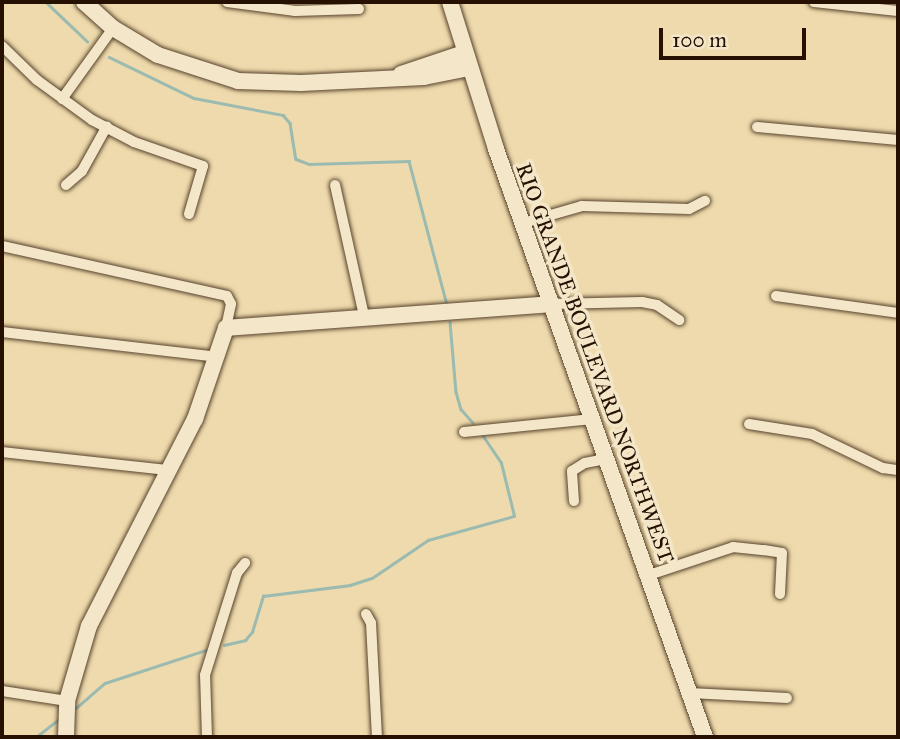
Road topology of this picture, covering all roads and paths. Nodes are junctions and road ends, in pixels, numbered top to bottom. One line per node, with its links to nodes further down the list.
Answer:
1 (84, 2): 7 (street)
2 (227, 2): 5 (street)
3 (450, 2): 9 (street, RIO GRANDE BOULEVARD NORTHWEST)
4 (814, 2): 6 (street)
5 (359, 9)
6 (898, 12)
7 (113, 28): 9 (street); 10 (street)
8 (2, 46): 10 (street)
9 (466, 60): 18 (street, RIO GRANDE BOULEVARD NORTHWEST)
10 (62, 99): 11 (street)
11 (107, 126): 14 (street); 17 (street)
12 (757, 127): 13 (street)
13 (898, 141)
14 (66, 185)
15 (335, 185): 23 (street)
16 (705, 201): 18 (street)
17 (189, 214)
18 (523, 223): 21 (street, RIO GRANDE BOULEVARD NORTHWEST)
19 (2, 246): 25 (street)
20 (776, 296): 22 (street)
21 (551, 304): 23 (street); 24 (street); 28 (street, RIO GRANDE BOULEVARD NORTHWEST)
22 (898, 313)
23 (365, 320): 25 (street)
24 (679, 320)
25 (226, 328): 27 (street)
26 (2, 332): 27 (street)
27 (219, 357): 33 (street)
28 (592, 419): 30 (street); 32 (street, RIO GRANDE BOULEVARD NORTHWEST)
29 (749, 424): 34 (street)
30 (464, 432)
31 (2, 452): 33 (street)
32 (606, 460): 35 (street); 37 (street, RIO GRANDE BOULEVARD NORTHWEST)
33 (169, 470): 43 (street)
34 (898, 470)
35 (574, 501)
36 (245, 563): 45 (street)
37 (649, 575): 38 (street); 41 (street, RIO GRANDE BOULEVARD NORTHWEST)
38 (780, 594)
39 (366, 614): 46 (street)
40 (2, 691): 43 (street)
41 (690, 693): 42 (street); 47 (street, RIO GRANDE BOULEVARD NORTHWEST)
42 (787, 698)
43 (67, 701): 44 (street)
44 (66, 737)
45 (207, 737)
46 (377, 737)
47 (705, 737)

